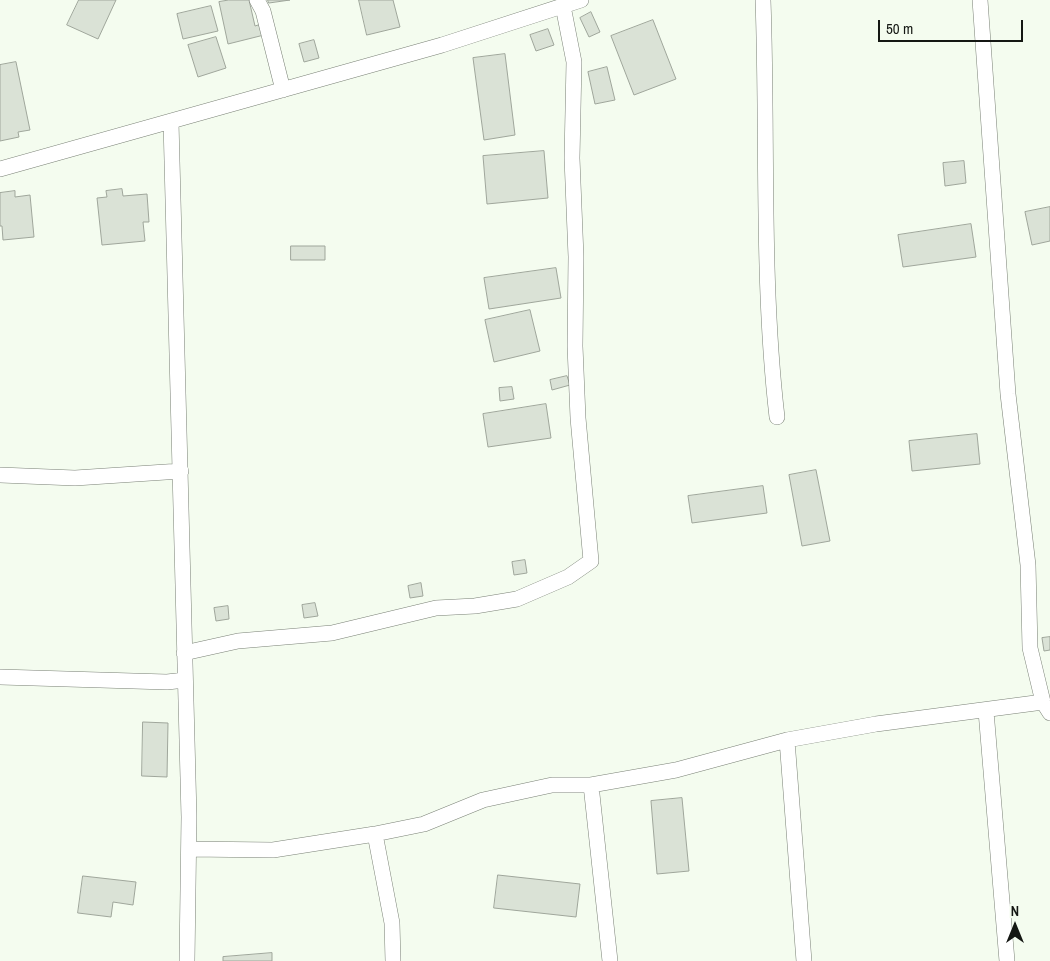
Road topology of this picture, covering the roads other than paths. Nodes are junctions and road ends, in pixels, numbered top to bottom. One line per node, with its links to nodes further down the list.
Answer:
1 (258, 0): 6 (street)
2 (581, 0): 5 (street)
3 (763, 0): 9 (street)
4 (980, 0): 15 (street)
5 (563, 6): 6 (street); 12 (street)
6 (283, 90): 7 (street)
7 (171, 122): 8 (street); 10 (street)
8 (0, 170)
9 (777, 417)
10 (181, 471): 11 (street); 12 (street)
11 (0, 476)
12 (184, 653): 14 (street)
13 (0, 677): 14 (street)
14 (185, 680): 20 (street)
15 (1047, 707): 16 (street)
16 (986, 710): 17 (street); 25 (street)
17 (788, 740): 18 (street); 24 (street)
18 (591, 785): 19 (street); 23 (street)
19 (375, 834): 20 (street); 22 (street)
20 (189, 849): 21 (street)
21 (187, 961)
22 (393, 961)
23 (610, 961)
24 (804, 961)
25 (1008, 961)

